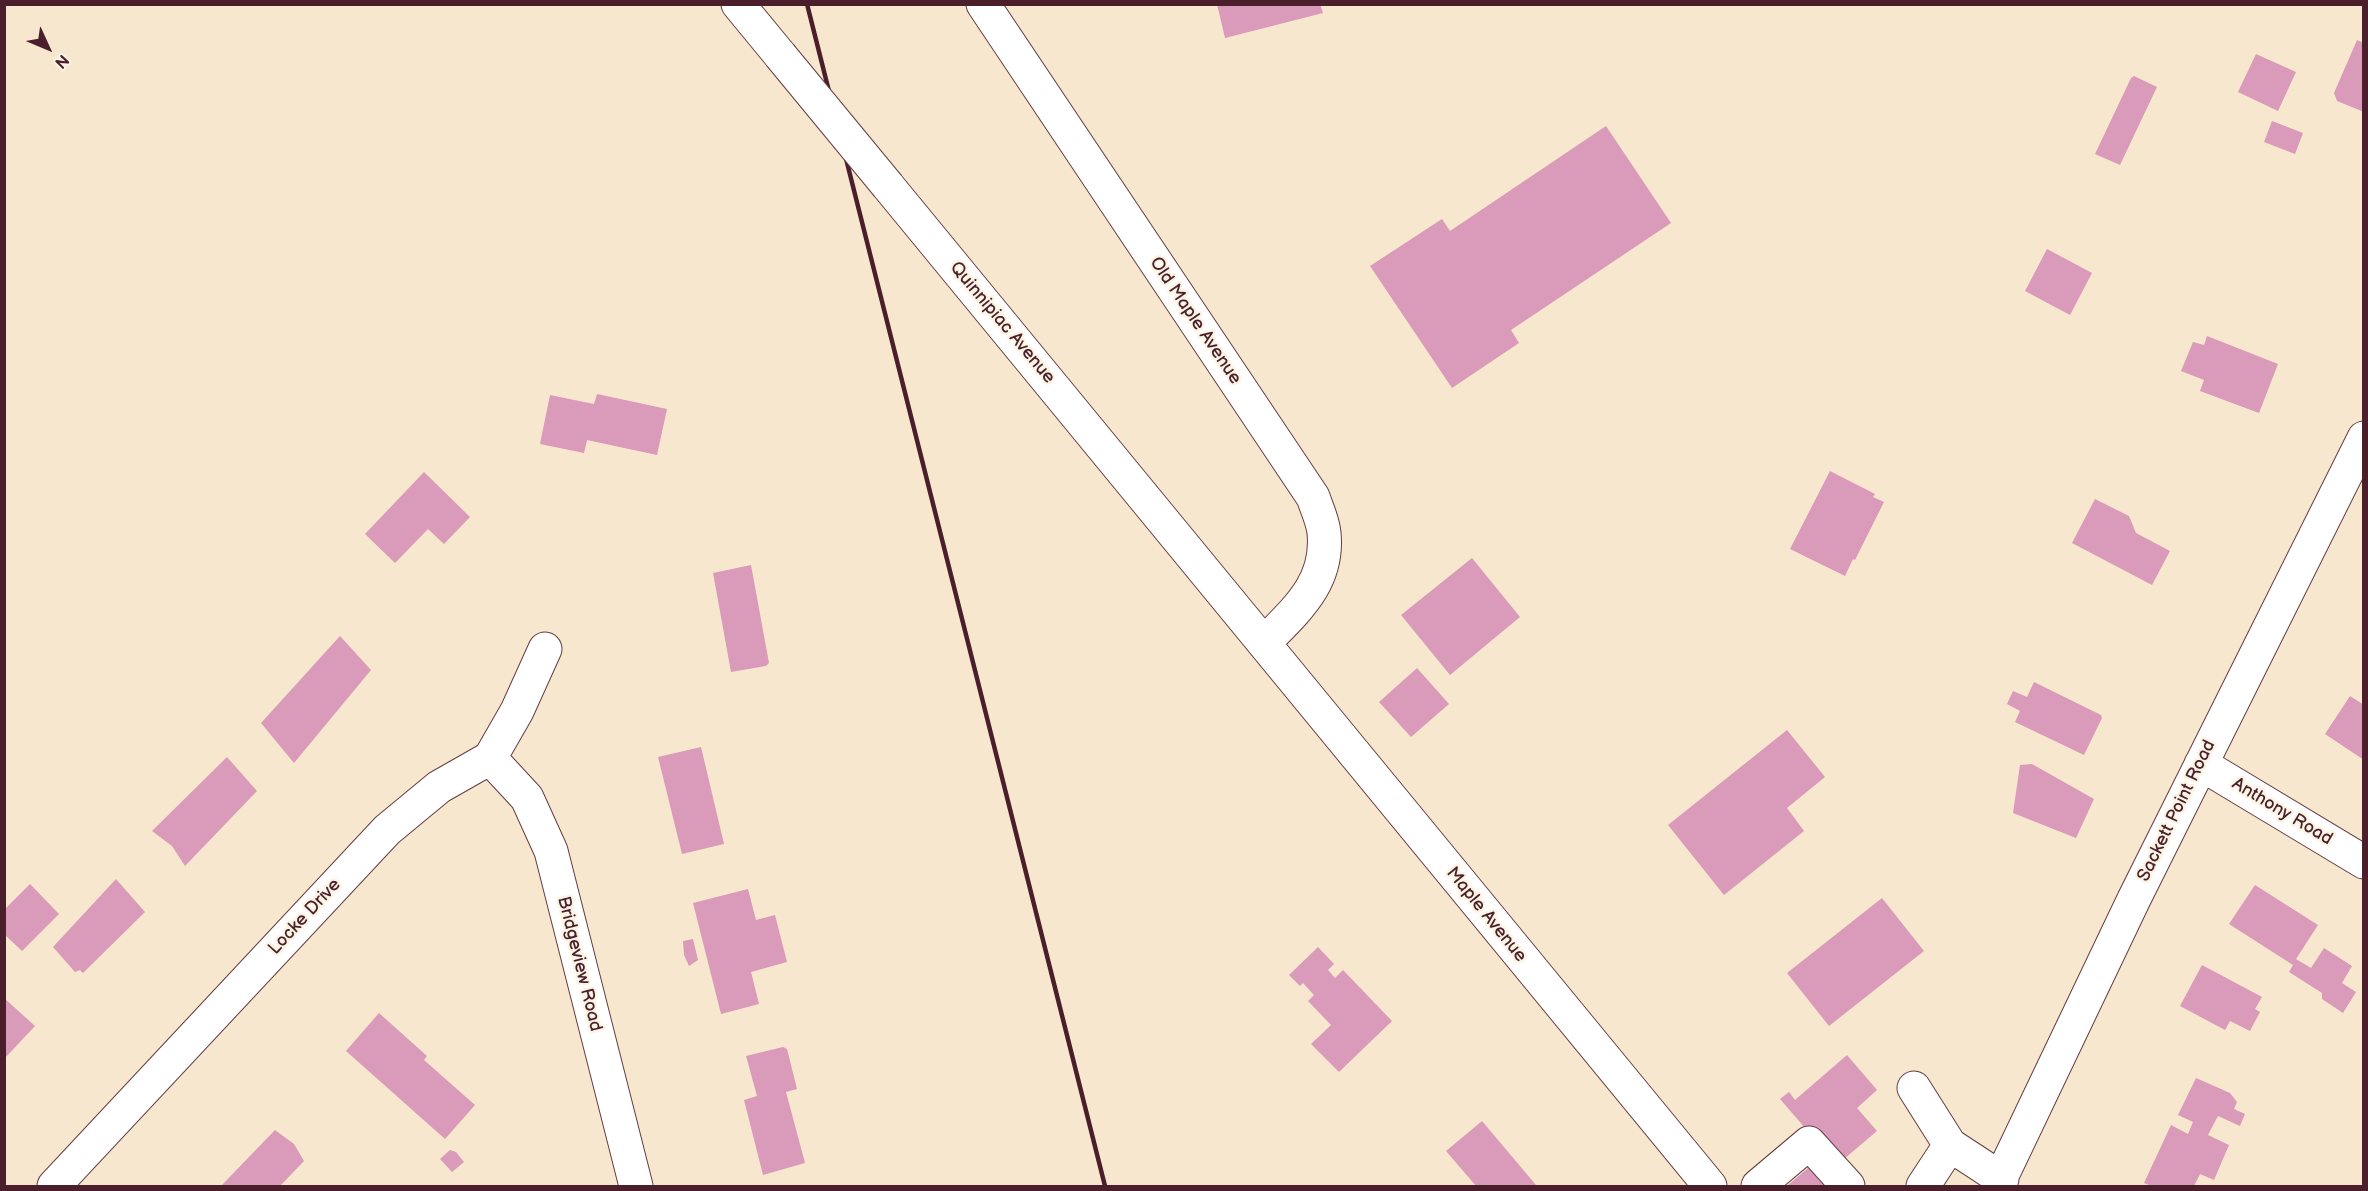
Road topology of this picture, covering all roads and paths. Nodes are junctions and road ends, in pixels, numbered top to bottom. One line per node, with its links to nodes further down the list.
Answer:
1 (738, 4): 4 (street, Quinnipiac Avenue, bridge)
2 (983, 4): 4 (street, Old Maple Avenue)
3 (2364, 438): 7 (street, Sackett Point Road)
4 (1264, 643): 15 (street, Maple Avenue)
5 (545, 649): 6 (street)
6 (490, 758): 13 (street, Locke Drive); 14 (street, Bridgeview Road)
7 (2201, 764): 8 (street, Anthony Road); 11 (street, Sackett Point Road)
8 (2364, 862)
9 (1914, 1088): 10 (street)
10 (1950, 1145): 11 (street); 17 (street)
11 (2000, 1183)
12 (1767, 1184): 16 (street)
13 (54, 1186)
14 (636, 1186)
15 (1710, 1186)
16 (1848, 1186)
17 (1923, 1186)

